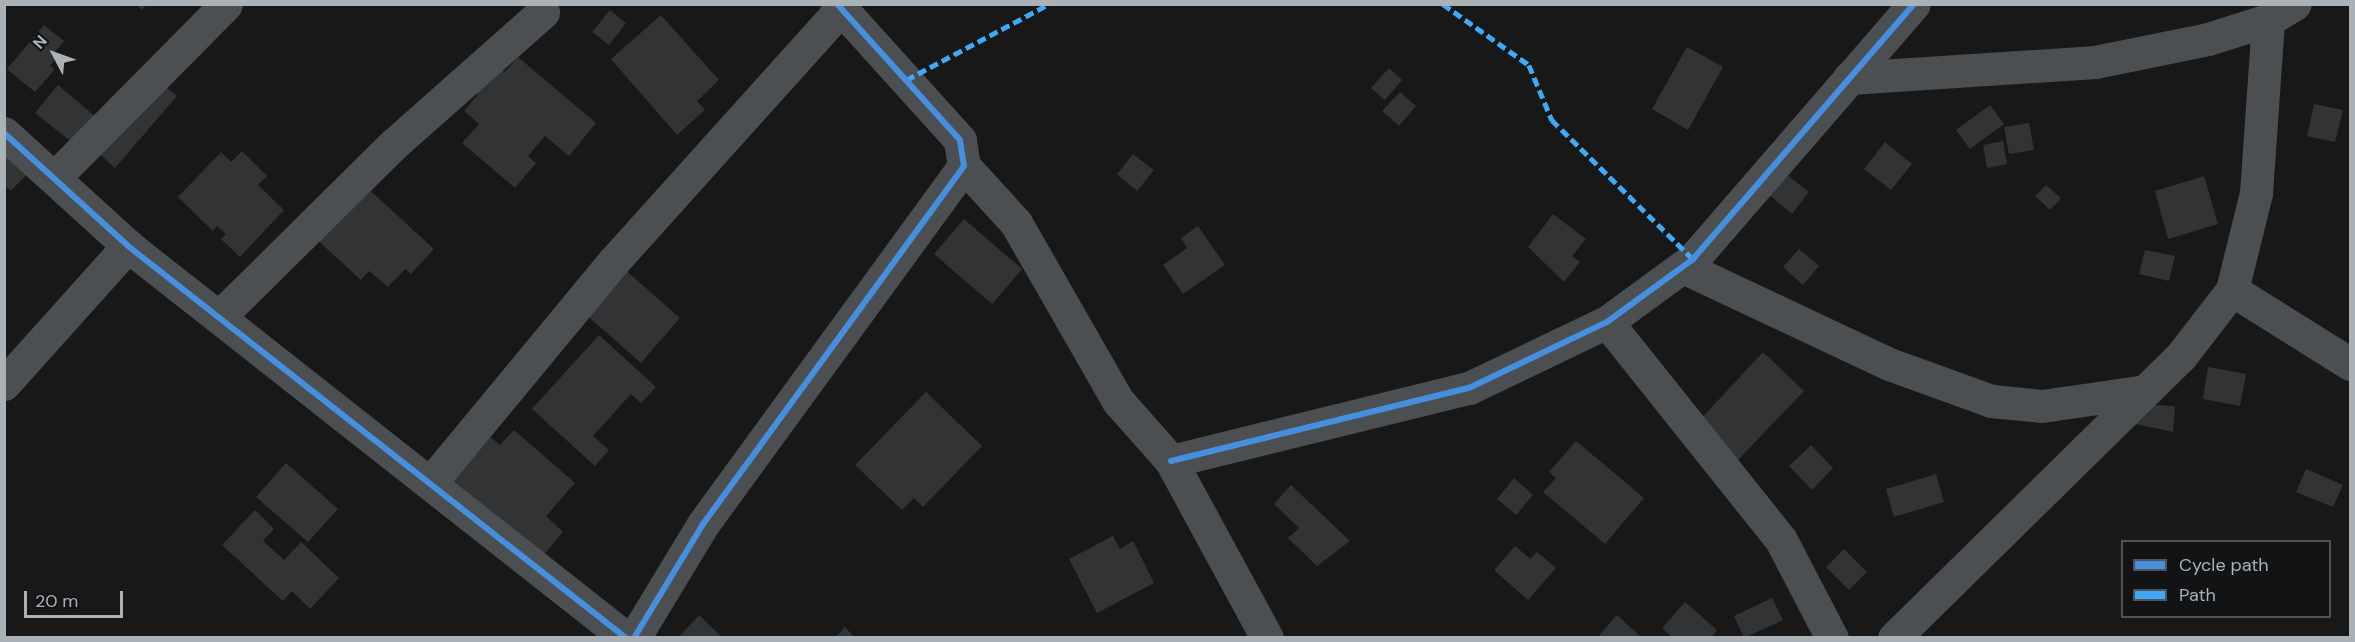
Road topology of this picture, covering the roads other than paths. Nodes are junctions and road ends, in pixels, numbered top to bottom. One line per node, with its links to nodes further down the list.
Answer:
1 (226, 4): 9 (street)
2 (1914, 4): 6 (street)
3 (839, 7): 8 (street); 19 (street)
4 (543, 12): 13 (street)
5 (2282, 12): 6 (street); 12 (street)
6 (1849, 78): 11 (street)
7 (4, 133): 9 (street)
8 (964, 166): 18 (street); 21 (street)
9 (55, 177): 10 (street)
10 (128, 246): 13 (street); 16 (street)
11 (1683, 267): 14 (street); 17 (street)
12 (2232, 290): 15 (street); 17 (street)
13 (219, 317): 19 (street)
14 (1607, 322): 18 (street); 23 (street)
15 (2350, 364)
16 (4, 384)
17 (2139, 392): 24 (street)
18 (1171, 461): 22 (street)
19 (432, 482): 20 (street)
20 (626, 638)
21 (634, 638)
22 (1268, 638)
23 (1832, 638)
24 (1894, 638)

